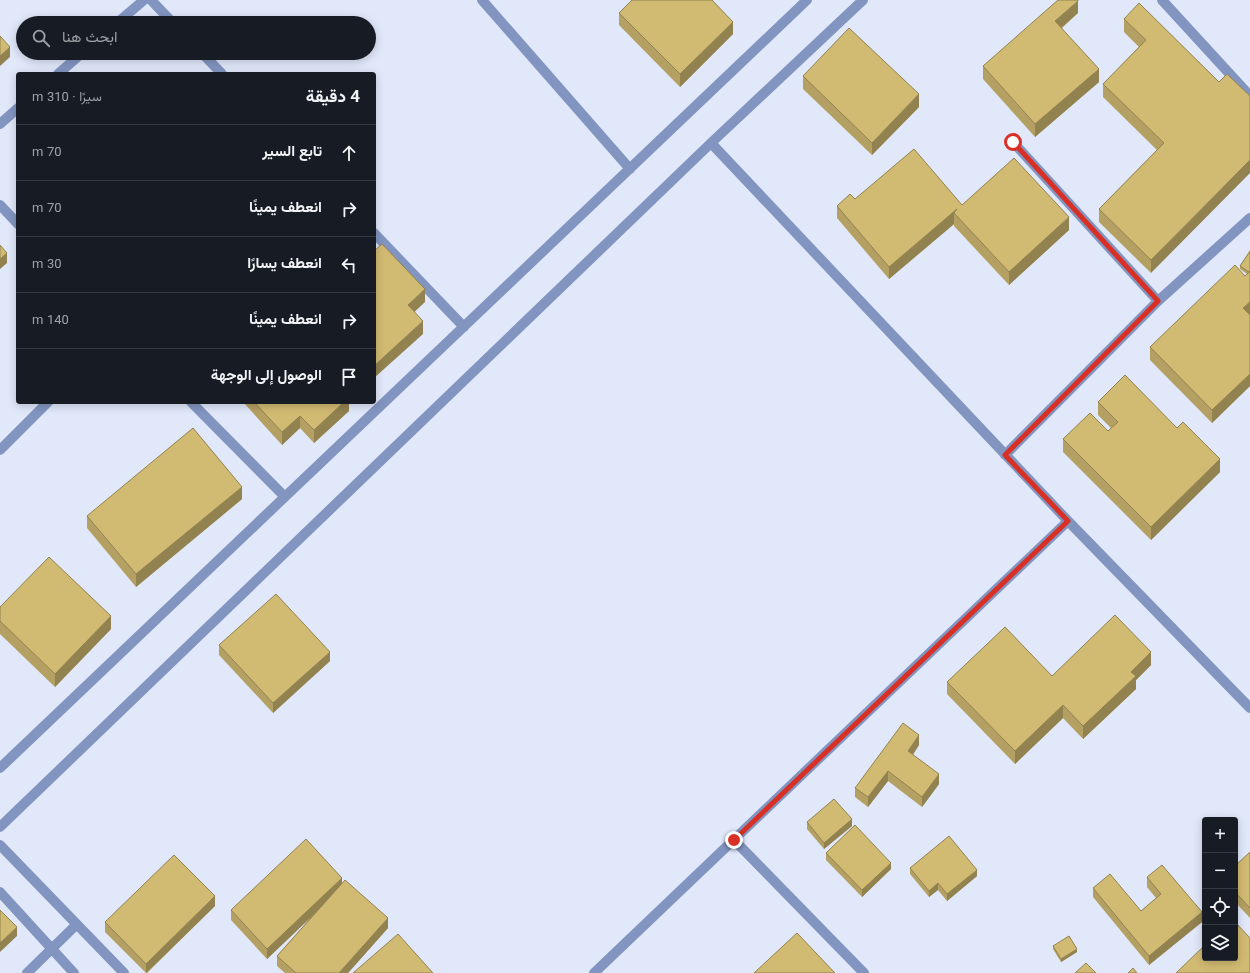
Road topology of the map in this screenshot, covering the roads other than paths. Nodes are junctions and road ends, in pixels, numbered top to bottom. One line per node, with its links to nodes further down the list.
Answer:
1 (144, 0): 7 (street)
2 (151, 0): 8 (street)
3 (482, 0): 18 (street)
4 (808, 0): 18 (street)
5 (863, 0): 17 (street)
6 (1162, 0): 13 (street)
7 (125, 16)
8 (166, 16)
9 (74, 60): 11 (street)
10 (209, 60): 12 (street)
11 (60, 72)
12 (220, 72)
13 (1250, 96)
14 (16, 110): 15 (street)
15 (0, 124)
16 (1013, 142): 23 (street)
17 (711, 143): 28 (street); 33 (street)
18 (630, 169): 24 (street)
19 (0, 205): 21 (street)
20 (1250, 218): 23 (street)
21 (16, 222)
22 (376, 235): 24 (street)
23 (1158, 301): 28 (street)
24 (464, 327): 29 (street)
25 (46, 404): 27 (street)
26 (193, 404): 29 (street)
27 (0, 450)
28 (1005, 455): 30 (street)
29 (285, 497): 32 (street)
30 (1068, 521): 31 (street); 34 (street)
31 (1250, 708)
32 (0, 768)
33 (0, 827)
34 (734, 840): 42 (street); 43 (street)
35 (0, 845): 37 (street)
36 (0, 892): 38 (street)
37 (76, 924): 38 (street); 41 (street)
38 (52, 949): 39 (street); 40 (street)
39 (27, 973)
40 (74, 973)
41 (124, 973)
42 (594, 973)
43 (864, 973)

